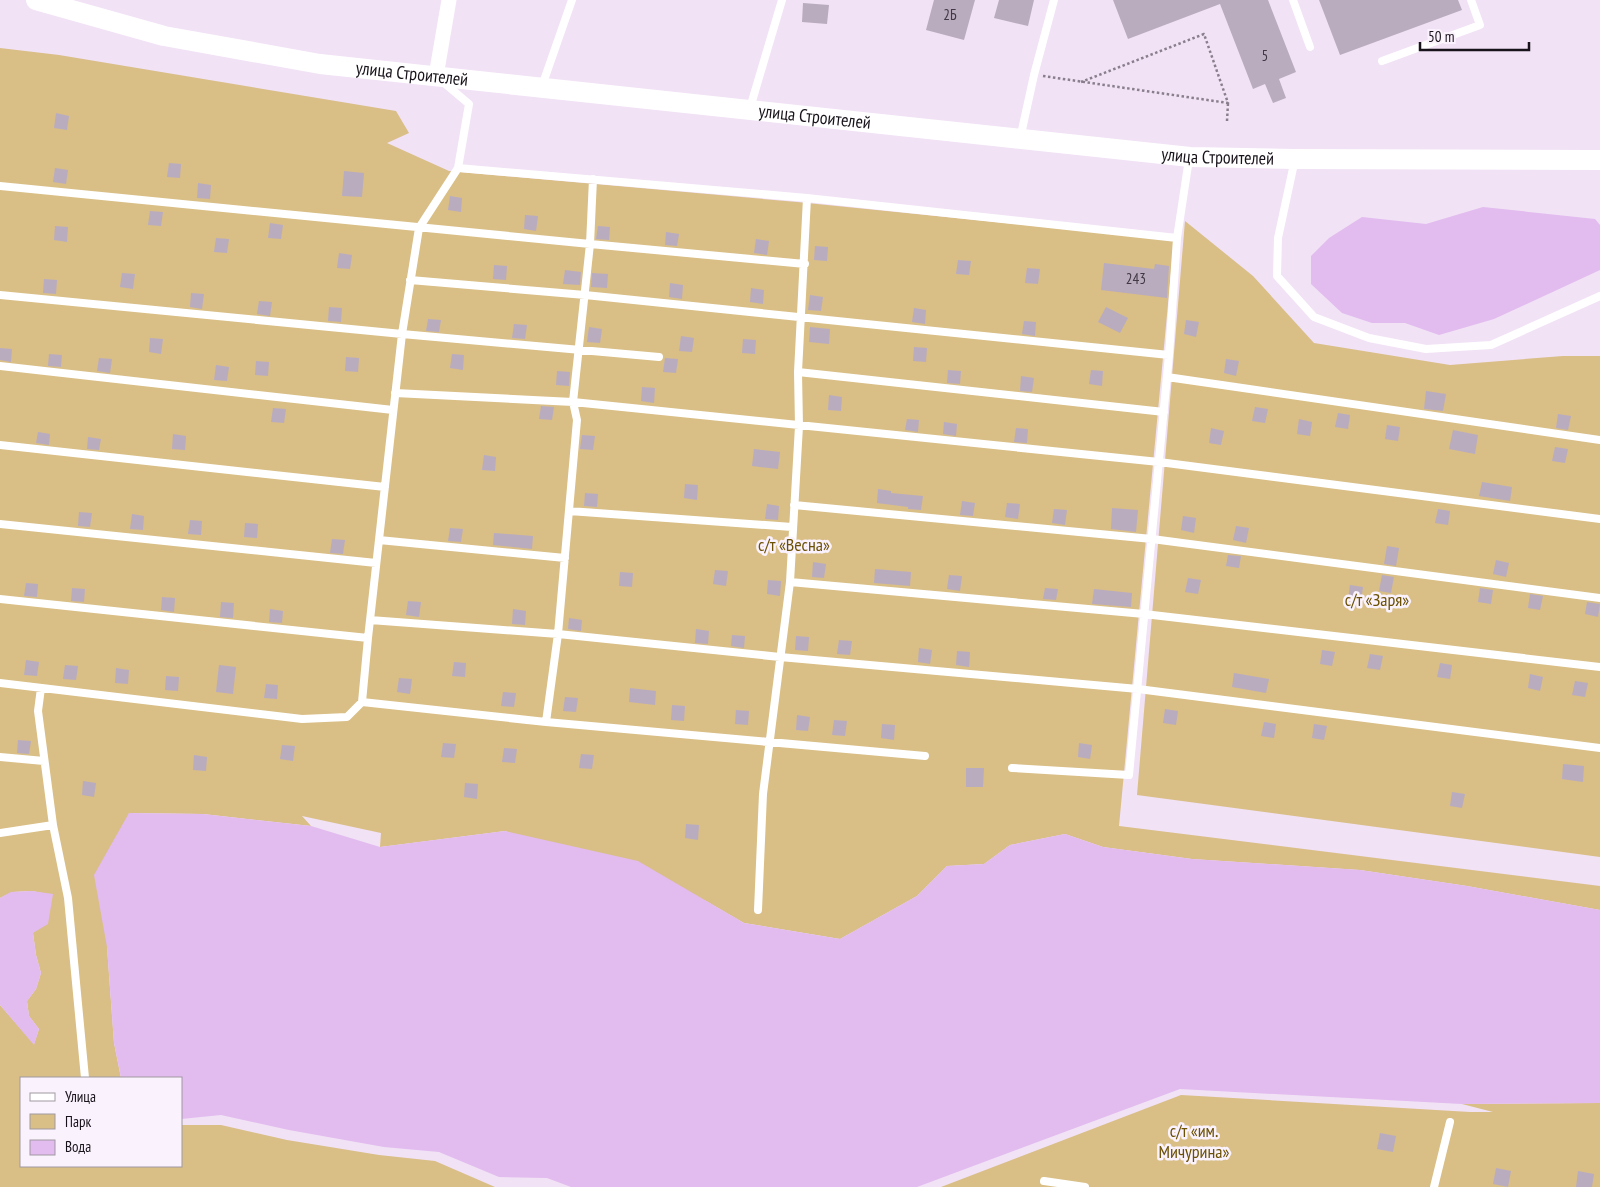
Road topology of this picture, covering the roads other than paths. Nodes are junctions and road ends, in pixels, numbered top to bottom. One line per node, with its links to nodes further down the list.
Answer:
1 (36, 0): 10 (main road, улица Строителей)
2 (449, 0): 10 (street)
3 (572, 0): 11 (lane)
4 (782, 0): 12 (lane)
5 (1054, 0): 13 (lane)
6 (1292, 0): 8 (lane)
7 (1471, 0): 9 (lane)
8 (1310, 47)
9 (1382, 60)
10 (436, 76): 11 (main road, улица Строителей); 17 (lane)
11 (541, 88): 12 (main road, улица Строителей)
12 (749, 110): 13 (main road, улица Строителей)
13 (1020, 139): 14 (main road, улица Строителей)
14 (1190, 157): 15 (main road, улица Строителей); 22 (lane)
15 (1295, 160): 16 (main road, улица Строителей); 28 (lane)
16 (1600, 160)
17 (458, 168): 18 (lane); 21 (lane)
18 (593, 179): 20 (lane); 23 (lane)
19 (0, 186): 21 (lane)
20 (807, 198): 22 (lane); 24 (lane)
21 (419, 228): 23 (lane); 25 (lane)
22 (1177, 238): 32 (lane)
23 (590, 244): 24 (lane); 27 (lane)
24 (805, 264): 29 (lane)
25 (410, 280): 27 (lane); 30 (lane)
26 (0, 295): 30 (lane)
27 (585, 295): 29 (lane); 31 (lane)
28 (1600, 296)
29 (801, 317): 32 (lane); 35 (lane)
30 (402, 334): 31 (lane); 37 (lane)
31 (578, 350): 33 (lane); 38 (lane)
32 (1169, 355): 36 (lane)
33 (659, 357)
34 (0, 366): 39 (lane)
35 (798, 372): 40 (lane); 41 (lane)
36 (1167, 377): 40 (lane); 42 (lane)
37 (395, 393): 38 (lane); 39 (lane)
38 (573, 402): 41 (lane); 47 (lane)
39 (393, 410): 45 (lane)
40 (1164, 412): 44 (lane)
41 (799, 426): 44 (lane); 46 (lane)
42 (1600, 440)
43 (0, 445): 45 (lane)
44 (1159, 462): 48 (lane); 51 (lane)
45 (385, 487): 52 (lane)
46 (794, 505): 50 (lane); 51 (lane)
47 (569, 511): 50 (lane); 53 (lane)
48 (1600, 519)
49 (0, 524): 54 (lane)
50 (792, 527): 55 (lane)
51 (1152, 539): 56 (lane); 58 (lane)
52 (378, 540): 53 (lane); 54 (lane)
53 (565, 558): 60 (lane)
54 (376, 563): 59 (lane)
55 (790, 582): 58 (lane); 62 (lane)
56 (1600, 598)
57 (0, 599): 61 (lane)
58 (1144, 614): 63 (lane); 66 (lane)
59 (370, 620): 60 (lane); 61 (lane)
60 (558, 634): 62 (lane); 68 (lane)
61 (368, 638): 67 (lane)
62 (780, 657): 66 (lane); 69 (lane)
63 (1600, 667)
64 (0, 683): 65 (lane)
65 (40, 688): 67 (lane); 73 (lane)
66 (1138, 689): 70 (lane); 74 (lane)
67 (362, 702): 68 (lane)
68 (546, 722): 69 (lane)
69 (770, 743): 72 (lane); 77 (lane)
70 (1600, 748)
71 (0, 756): 73 (lane)
72 (924, 756)
73 (44, 761): 75 (lane)
74 (1012, 768)
75 (53, 825): 76 (lane); 78 (lane)
76 (0, 833)
77 (758, 910)
78 (86, 1077)
79 (1450, 1122): 82 (lane)
80 (1044, 1181): 81 (lane)
81 (1086, 1187)
82 (1434, 1187)

